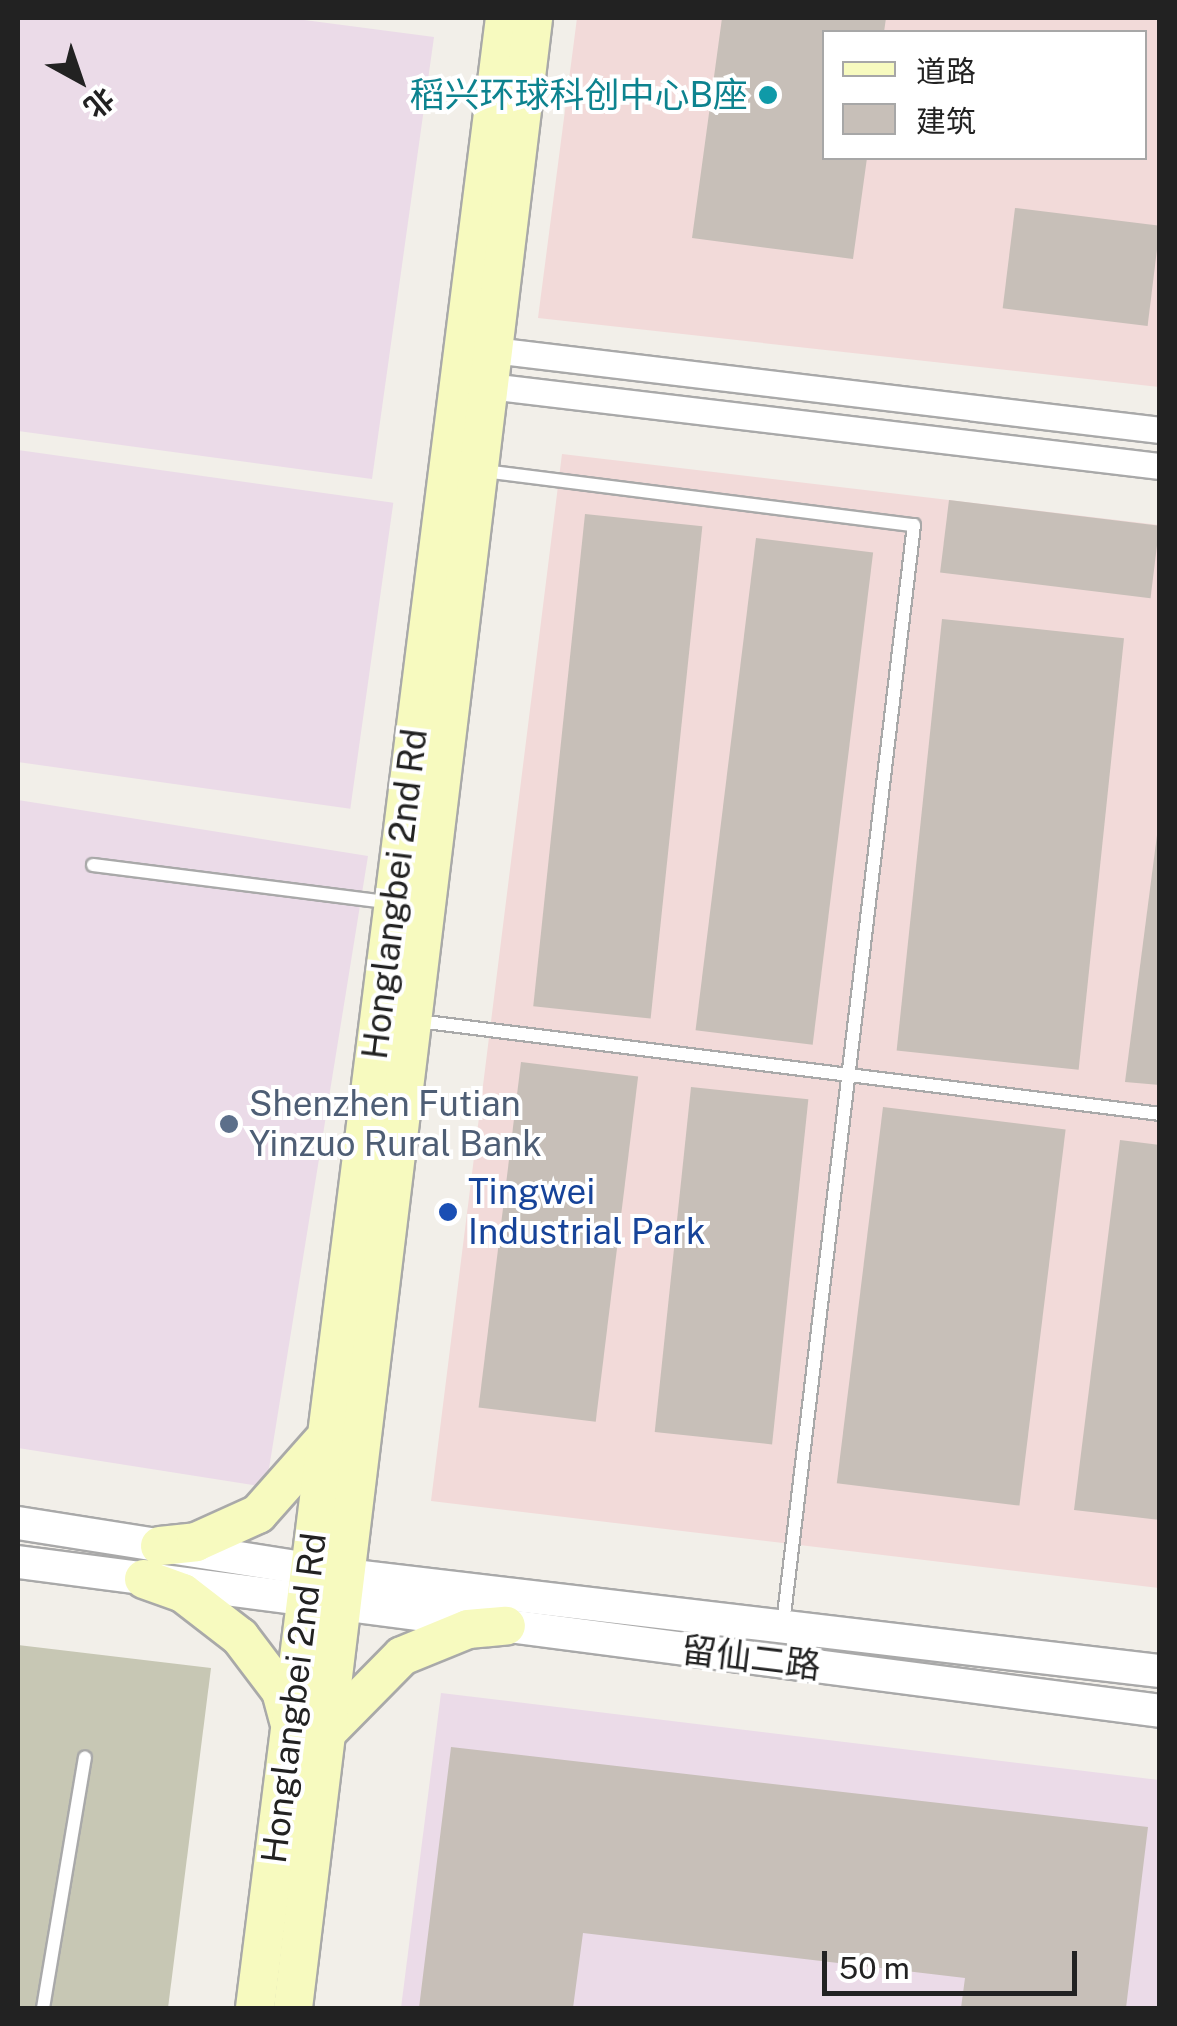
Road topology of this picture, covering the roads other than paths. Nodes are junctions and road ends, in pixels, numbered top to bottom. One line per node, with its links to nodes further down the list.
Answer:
1 (506, 18): 3 (main road, Honglangbei 2nd Rd)
2 (533, 18): 3 (main road, Honglangbei 2nd Rd)
3 (481, 367): 4 (street); 5 (street); 6 (main road, Honglangbei 2nd Rd); 8 (main road, Honglangbei 2nd Rd)
4 (1160, 430)
5 (1160, 466)
6 (478, 471): 9 (main road, Honglangbei 2nd Rd); 10 (lane)
7 (93, 865): 8 (lane)
8 (394, 903): 12 (main road, Honglangbei 2nd Rd)
9 (412, 1020): 10 (lane); 16 (main road, Honglangbei 2nd Rd)
10 (848, 1075): 11 (lane); 18 (lane)
11 (1160, 1114)
12 (328, 1430): 15 (main road); 16 (main road, Honglangbei 2nd Rd)
13 (18, 1523): 15 (street)
14 (18, 1562): 15 (street)
15 (152, 1562): 16 (street); 21 (main road)
16 (326, 1587): 17 (street, 留仙二路); 18 (street, 留仙二路); 21 (main road, Honglangbei 2nd Rd)
17 (506, 1626): 20 (street, 留仙二路); 21 (main road)
18 (783, 1626): 19 (street, 留仙二路)
19 (1160, 1671)
20 (1160, 1711)
21 (308, 1730): 24 (main road, Honglangbei 2nd Rd); 25 (main road, Honglangbei 2nd Rd)
22 (85, 1757): 23 (lane)
23 (44, 2008)
24 (255, 2008)
25 (293, 2008)

